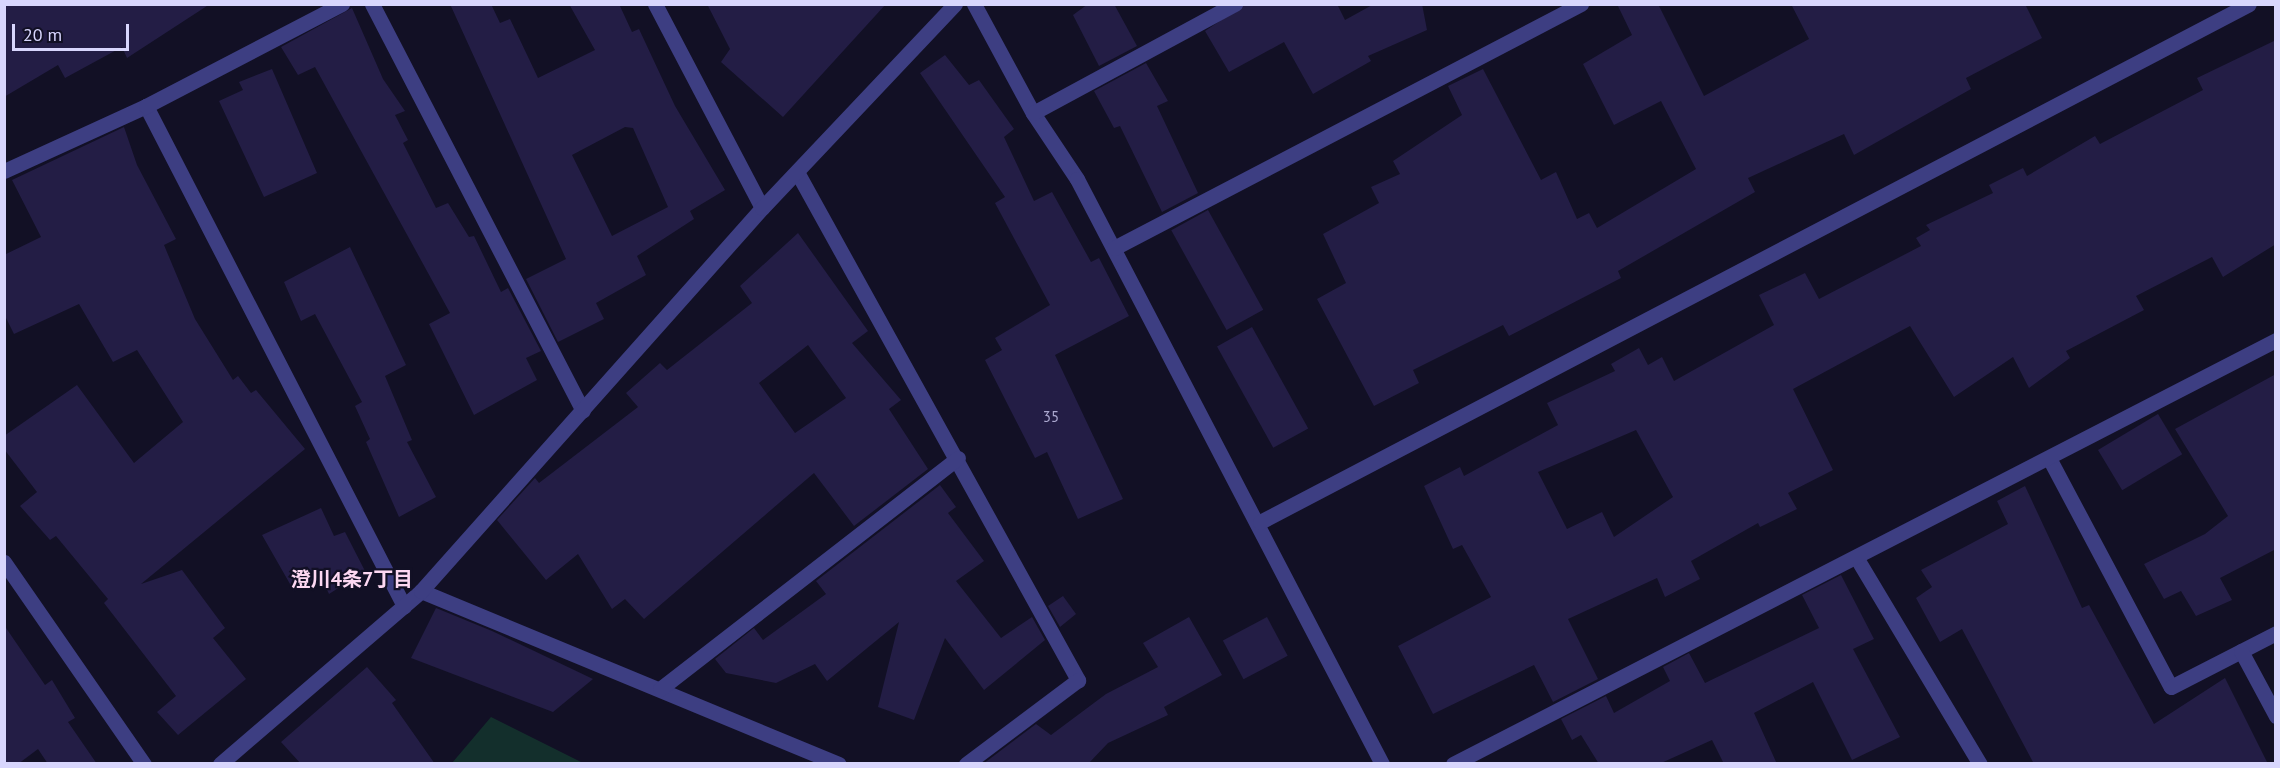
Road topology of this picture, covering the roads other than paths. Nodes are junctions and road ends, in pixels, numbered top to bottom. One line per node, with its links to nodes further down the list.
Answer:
1 (342, 4): 9 (street)
2 (372, 4): 16 (street)
3 (655, 4): 13 (street)
4 (955, 4): 12 (street)
5 (974, 4): 10 (street)
6 (1236, 4): 10 (street)
7 (1581, 4): 14 (street)
8 (2249, 4): 19 (street)
9 (146, 106): 11 (street); 23 (street)
10 (1033, 113): 14 (street)
11 (4, 171)
12 (797, 172): 13 (street); 18 (street)
13 (762, 208): 16 (street)
14 (1114, 248): 19 (street)
15 (2276, 340): 17 (street)
16 (583, 411): 22 (street)
17 (2049, 458): 20 (street); 25 (street)
18 (958, 459): 26 (street); 32 (street)
19 (1260, 522): 33 (street)
20 (1856, 557): 28 (street); 34 (street)
21 (4, 562): 29 (street)
22 (421, 591): 23 (street); 26 (street)
23 (404, 606): 30 (street)
24 (2276, 633): 25 (street)
25 (2241, 651): 27 (street)
26 (660, 689): 31 (street)
27 (2276, 716)
28 (1463, 762)
29 (144, 764)
30 (220, 764)
31 (839, 764)
32 (966, 764)
33 (1382, 764)
34 (1980, 764)

